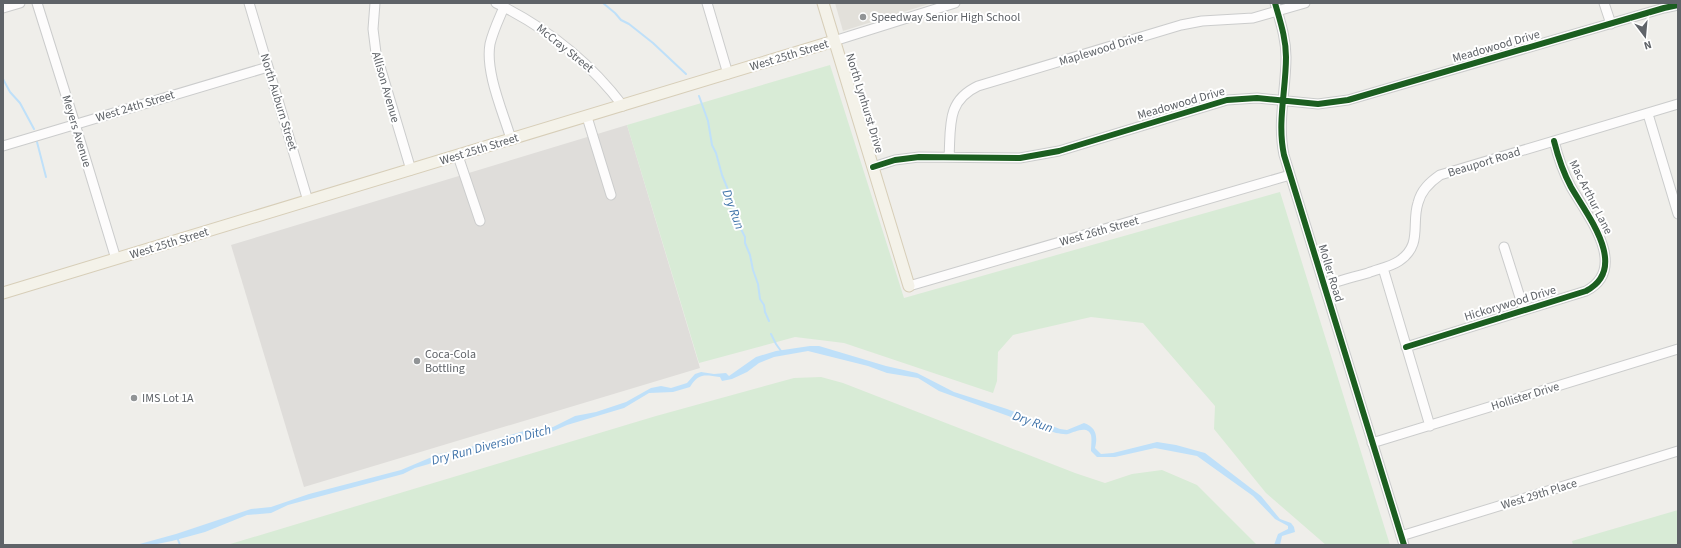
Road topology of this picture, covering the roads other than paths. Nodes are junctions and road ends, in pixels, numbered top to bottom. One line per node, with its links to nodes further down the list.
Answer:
1 (20, 3): 12 (street)
2 (37, 3): 23 (street, Meyers Avenue)
3 (249, 3): 16 (street, North Auburn Street)
4 (375, 3): 30 (street, Allison Avenue)
5 (707, 3): 17 (street)
6 (823, 3): 15 (main road, North Lynhurst Drive)
7 (955, 3): 15 (street, West 25th Street)
8 (1305, 3): 11 (street, Maplewood Drive)
9 (1604, 3): 14 (street)
10 (500, 5): 20 (street, McCray Street); 24 (street)
11 (1276, 7): 18 (street, Moller Road); 28 (street, Maplewood Drive)
12 (3, 8)
13 (1677, 8): 14 (street, Meadowood Drive)
14 (1610, 24): 18 (street, Meadowood Drive)
15 (834, 41): 17 (main road, West 25th Street); 29 (main road, North Lynhurst Drive)
16 (268, 67): 23 (street, West 24th Street); 33 (street, North Auburn Street)
17 (728, 74): 20 (main road, West 25th Street)
18 (1282, 100): 28 (street, Meadowood Drive); 31 (street, Moller Road)
19 (1678, 104): 21 (street, Beauport Road)
20 (623, 106): 22 (main road, West 25th Street)
21 (1648, 114): 25 (street, Beauport Road); 34 (street)
22 (587, 117): 24 (main road, West 25th Street); 32 (street)
23 (75, 124): 26 (street, West 24th Street); 37 (street, Meyers Avenue)
24 (511, 139): 27 (main road, West 25th Street)
25 (1554, 141): 38 (street, Mac Arthur Lane); 39 (street, Beauport Road)
26 (3, 146)
27 (458, 156): 30 (main road, West 25th Street); 35 (street)
28 (949, 157): 29 (street, Meadowood Drive)
29 (873, 167): 40 (main road, North Lynhurst Drive)
30 (411, 170): 33 (main road, West 25th Street)
31 (1290, 175): 40 (street, West 26th Street); 41 (street, Moller Road)
32 (611, 195)
33 (308, 201): 37 (main road, West 25th Street)
34 (1678, 214)
35 (480, 222)
36 (1504, 247): 43 (street)
37 (116, 259): 42 (main road, West 25th Street)
38 (1606, 264): 43 (street, Hickorywood Drive)
39 (1383, 268): 41 (street, Beauport Road); 44 (street)
40 (909, 286)
41 (1324, 286): 47 (street, Moller Road)
42 (3, 293)
43 (1524, 310): 44 (street, Hickorywood Drive)
44 (1406, 347): 46 (street)
45 (1678, 348): 46 (street, Hollister Drive)
46 (1430, 426): 47 (street, Hollister Drive)
47 (1372, 444): 49 (street, Moller Road)
48 (1678, 451): 49 (street, West 29th Place)
49 (1402, 541)

